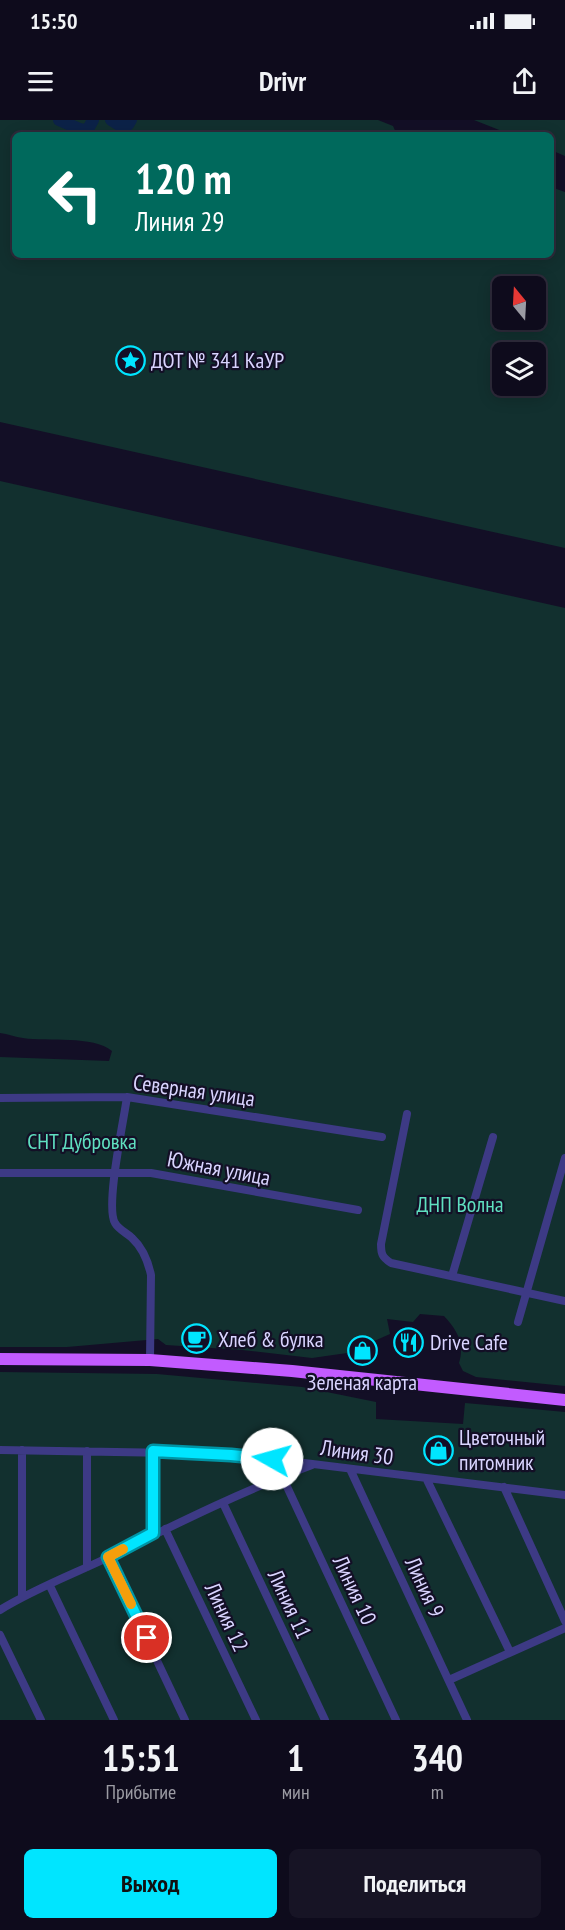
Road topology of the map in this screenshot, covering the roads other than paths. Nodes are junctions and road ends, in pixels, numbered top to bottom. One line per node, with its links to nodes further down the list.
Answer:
1 (127, 1097): 2 (street, Северная улица); 4 (street, Северная улица); 7 (street)
2 (0, 1098)
3 (407, 1114): 10 (street)
4 (382, 1137)
5 (493, 1137): 10 (street)
6 (565, 1158): 11 (street)
7 (115, 1172): 8 (street, Южная улица); 9 (street, Южная улица); 15 (street)
8 (0, 1173)
9 (358, 1210)
10 (452, 1276): 11 (street)
11 (525, 1292): 12 (street); 13 (street)
12 (565, 1301)
13 (518, 1322)
14 (0, 1359): 15 (main road)
15 (150, 1360): 16 (main road)
16 (565, 1400)
17 (0, 1450): 18 (street, Линия 30)
18 (22, 1450): 19 (street, Линия 30); 33 (street)
19 (87, 1451): 20 (street, Линия 30); 31 (street)
20 (153, 1451): 21 (street, Линия 30); 29 (street)
21 (313, 1464): 22 (street, Линия 30); 23 (street)
22 (350, 1469): 24 (street, Линия 30); 39 (street, Линия 9)
23 (282, 1476): 27 (street); 45 (street, Линия 10)
24 (427, 1480): 25 (street, Линия 30); 38 (street)
25 (504, 1488): 26 (street, Линия 30); 35 (street)
26 (565, 1495)
27 (223, 1503): 28 (street); 44 (street, Линия 11)
28 (165, 1529): 29 (street); 43 (street, Линия 12)
29 (153, 1533): 30 (street)
30 (108, 1557): 31 (street); 42 (street)
31 (87, 1567): 32 (street)
32 (50, 1586): 33 (street); 41 (street)
33 (22, 1597): 34 (street)
34 (0, 1610)
35 (565, 1621)
36 (565, 1628): 38 (street)
37 (0, 1635): 40 (street)
38 (510, 1652): 39 (street)
39 (449, 1680): 46 (street, Линия 9)
40 (41, 1720)
41 (114, 1720)
42 (185, 1720)
43 (256, 1720)
44 (325, 1720)
45 (396, 1720)
46 (467, 1720)

